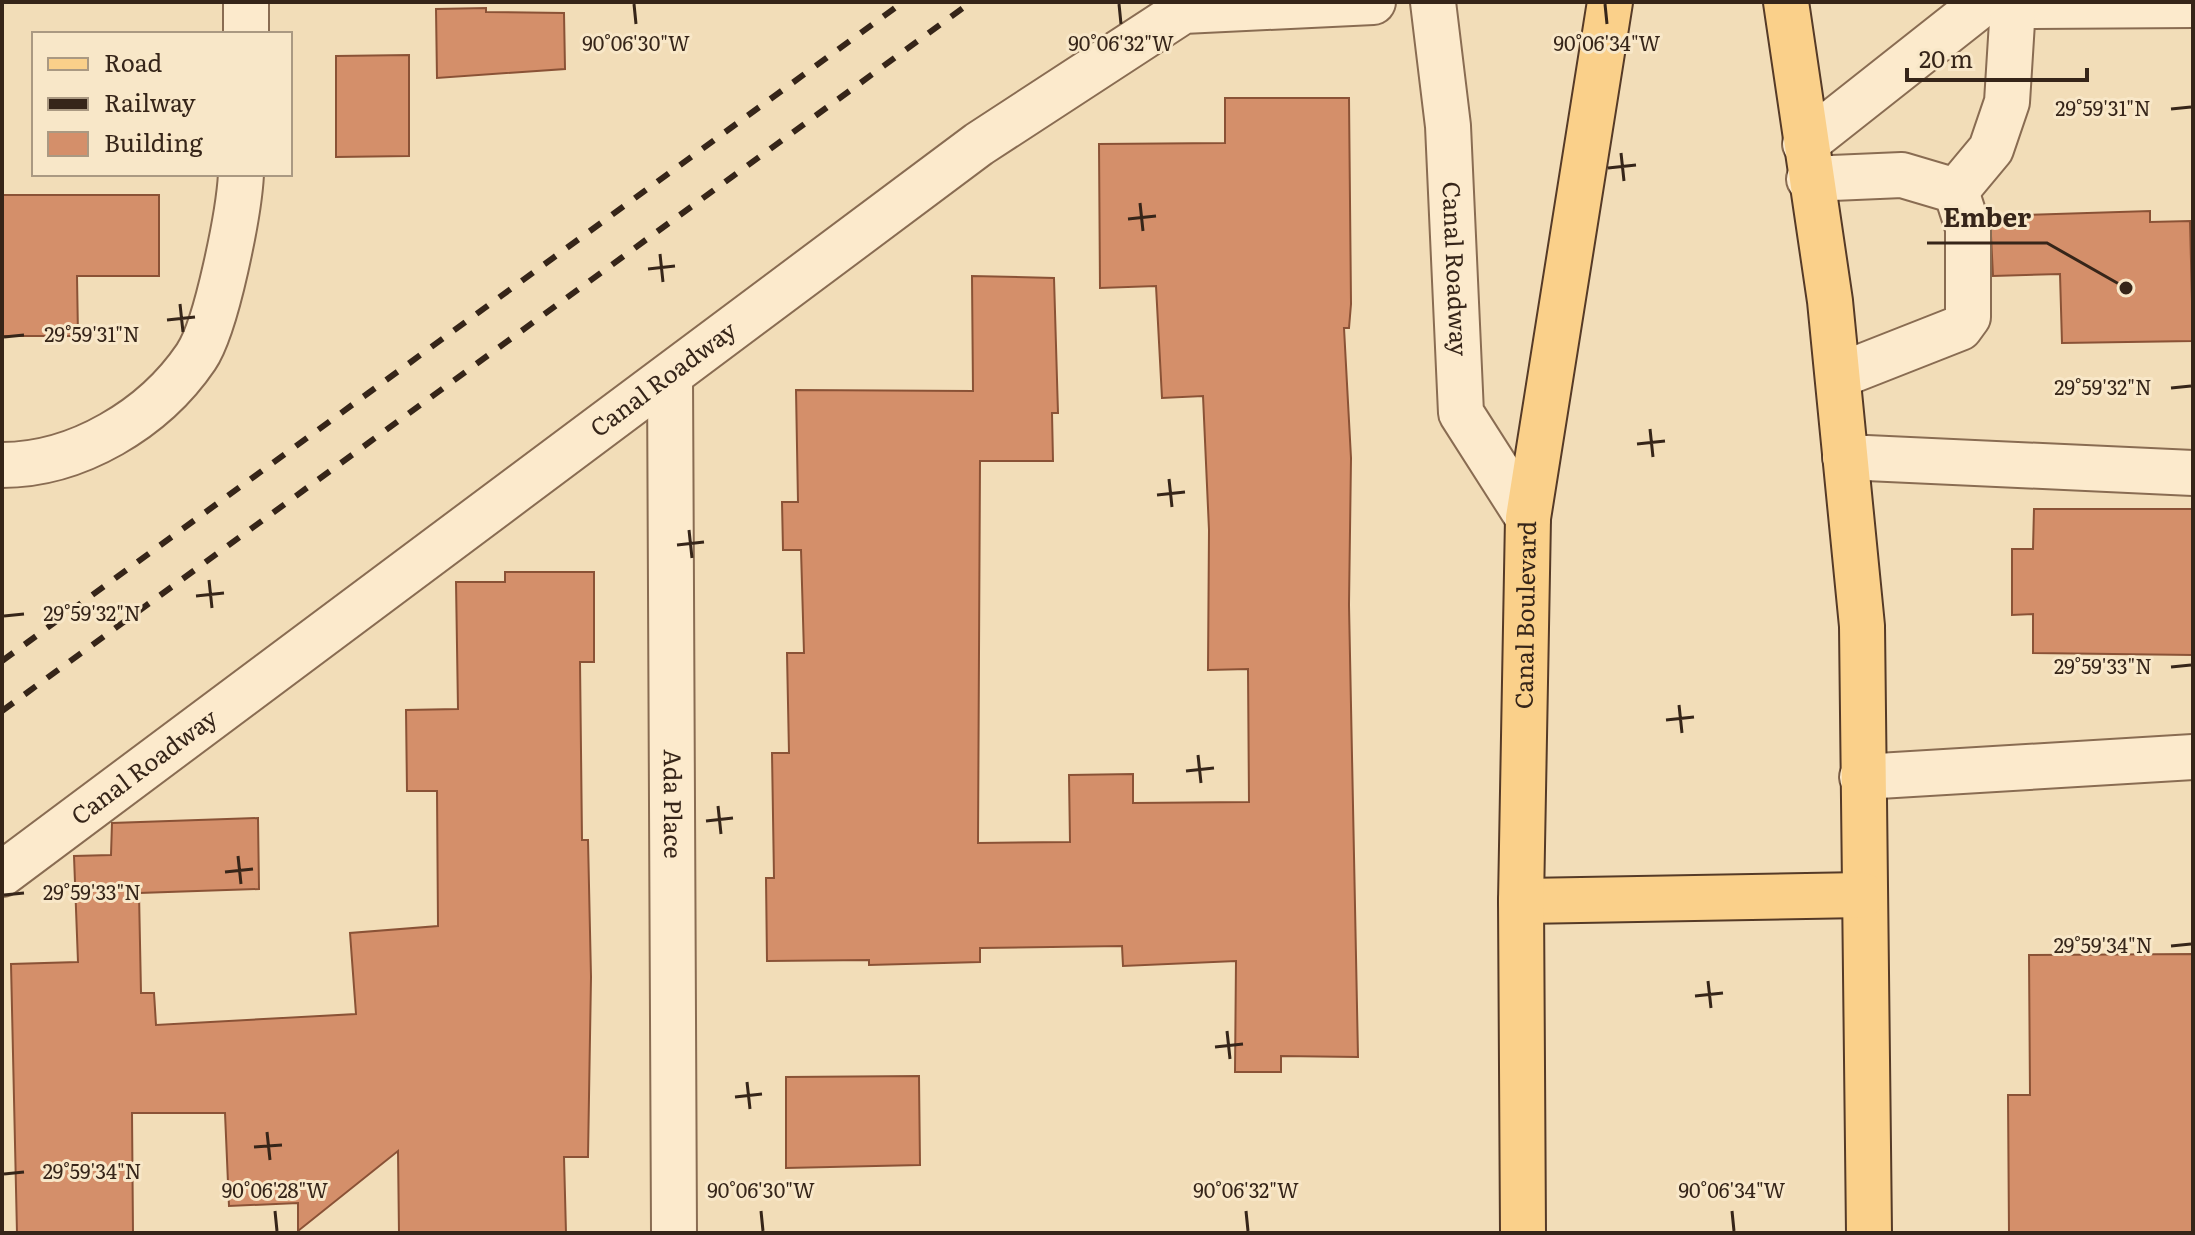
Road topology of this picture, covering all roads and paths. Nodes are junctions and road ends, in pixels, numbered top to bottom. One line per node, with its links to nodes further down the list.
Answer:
1 (246, 2): 8 (street)
2 (1373, 2): 12 (street, Canal Roadway)
3 (1433, 2): 17 (street, Canal Roadway)
4 (1610, 2): 17 (main road, Canal Boulevard)
5 (1786, 2): 9 (main road)
6 (1989, 4): 7 (street); 9 (street); 11 (street)
7 (2193, 5)
8 (246, 32)
9 (1807, 162): 11 (street); 13 (main road)
10 (241, 176): 15 (street)
11 (1956, 191): 13 (street)
12 (670, 376): 20 (street, Canal Roadway); 23 (street, Ada Place)
13 (1838, 376): 14 (main road)
14 (1845, 457): 16 (street); 19 (main road)
15 (19, 465)
16 (2193, 473)
17 (1528, 518): 22 (main road, Canal Boulevard)
18 (2193, 757): 19 (street)
19 (1862, 777): 21 (main road)
20 (2, 874)
21 (1863, 895): 22 (main road); 25 (main road)
22 (1521, 901): 24 (main road, Canal Boulevard)
23 (674, 1233)
24 (1523, 1233)
25 (1869, 1233)

